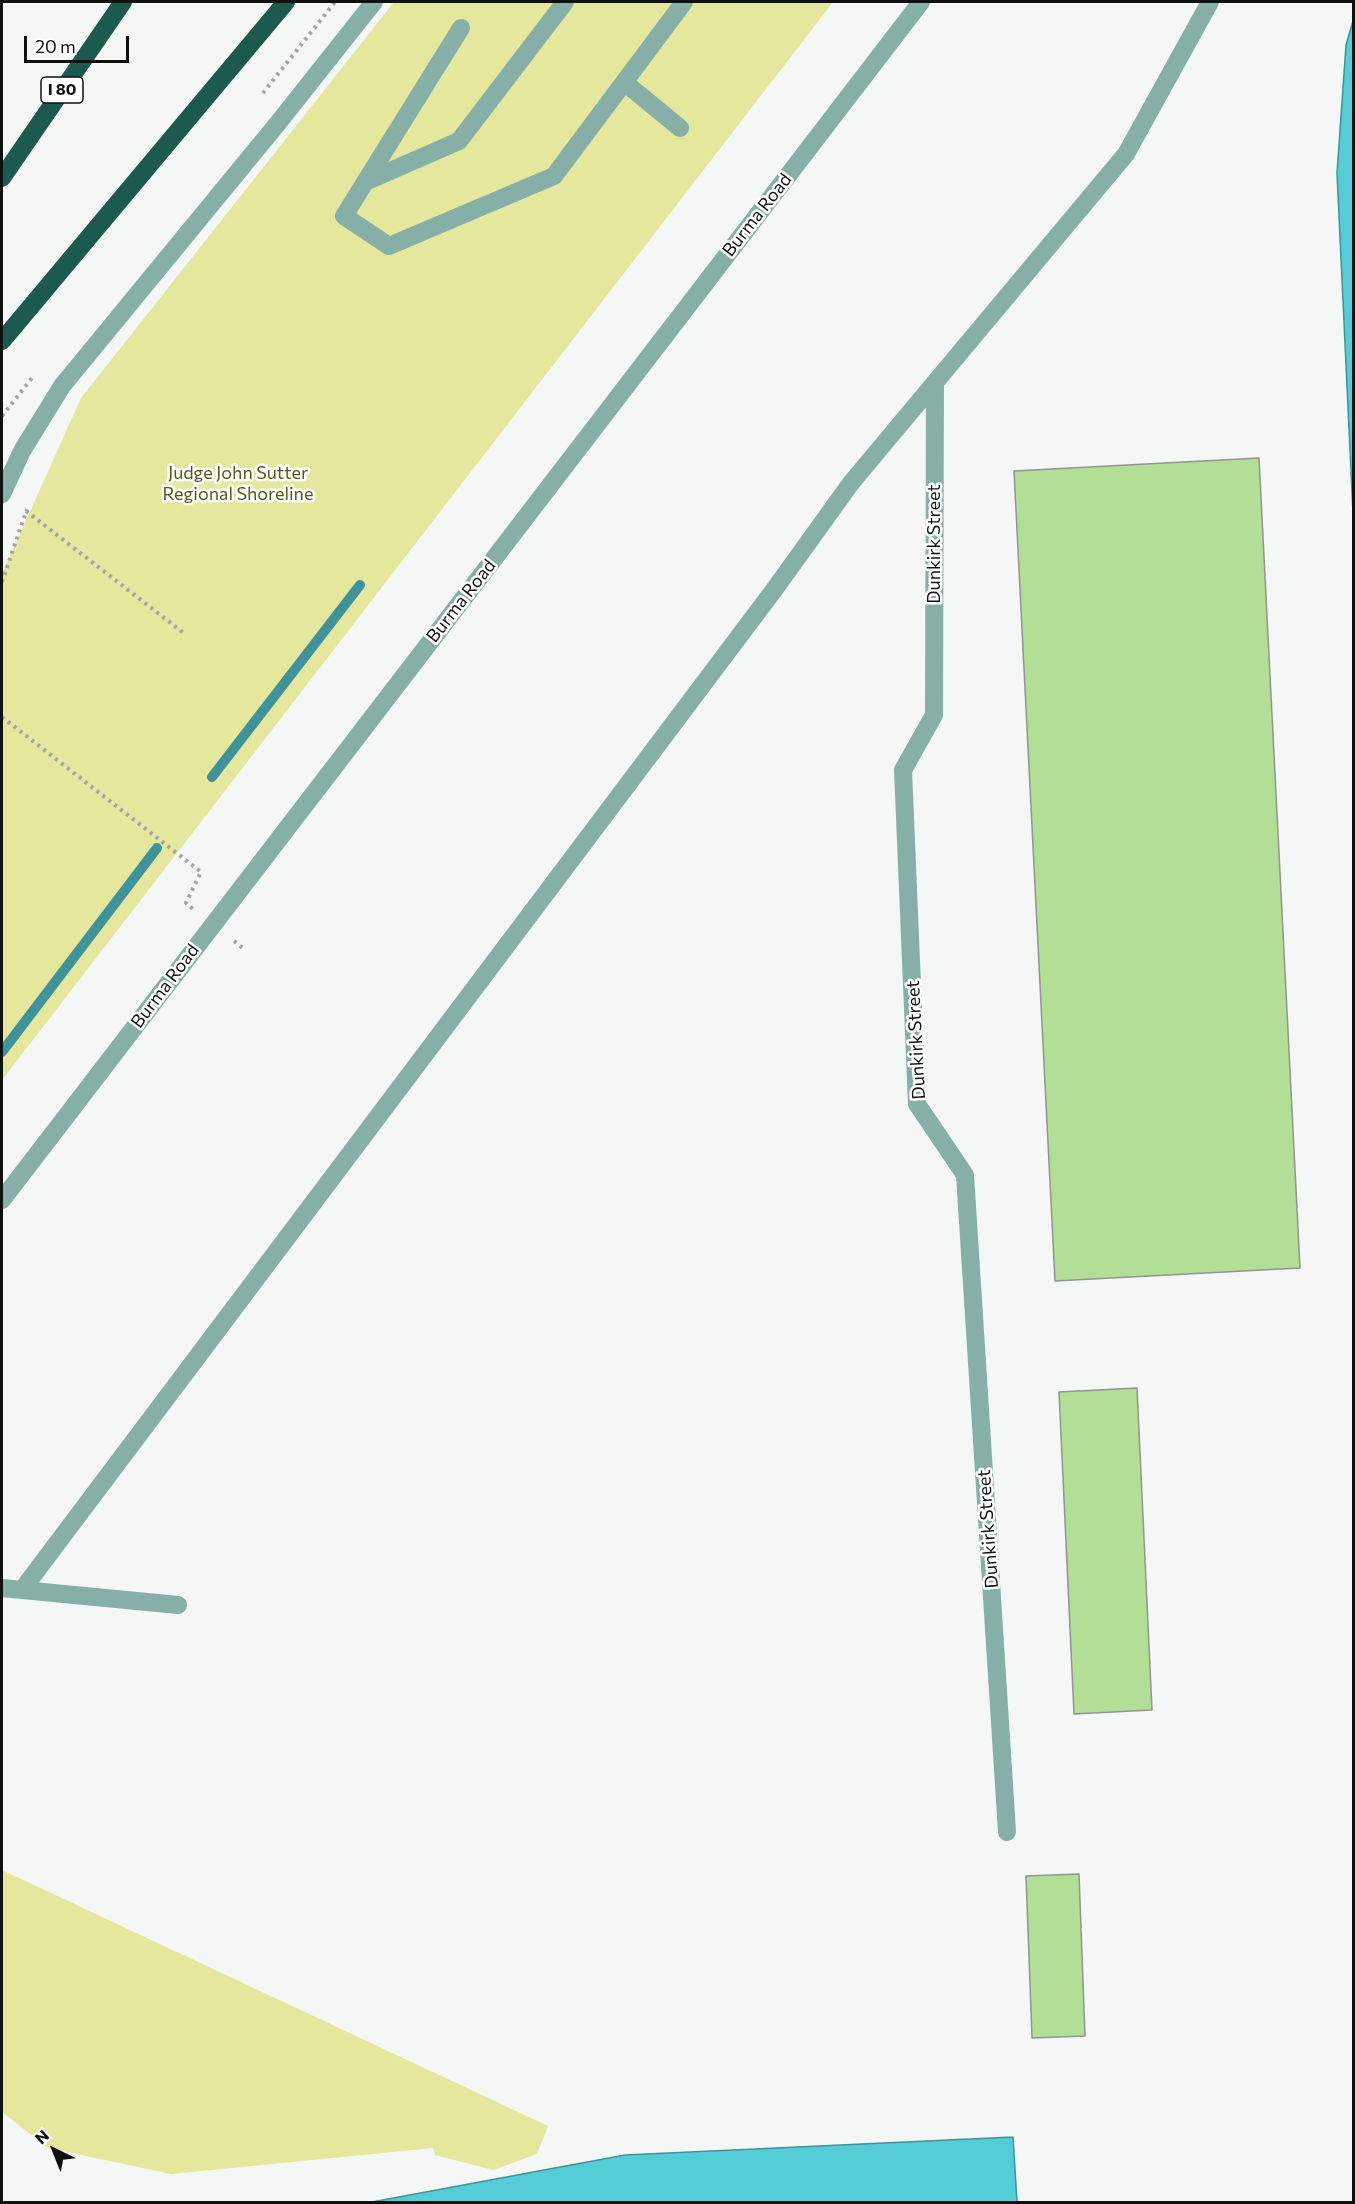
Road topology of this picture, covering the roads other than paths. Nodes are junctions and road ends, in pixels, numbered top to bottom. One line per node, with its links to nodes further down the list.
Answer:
1 (123, 2): 11 (highway, I 80)
2 (286, 2): 13 (highway)
3 (374, 2): 15 (street)
4 (565, 2): 12 (street)
5 (684, 2): 9 (street)
6 (921, 2): 16 (street, Burma Road)
7 (1210, 2): 14 (street)
8 (461, 28): 12 (street)
9 (624, 82): 10 (street); 12 (street)
10 (680, 128)
11 (2, 178)
12 (366, 182)
13 (2, 341)
14 (935, 385): 18 (street); 20 (street, Dunkirk Street)
15 (2, 494)
16 (2, 1200)
17 (2, 1588): 18 (street)
18 (22, 1590): 19 (street)
19 (178, 1605)
20 (1007, 1832)

